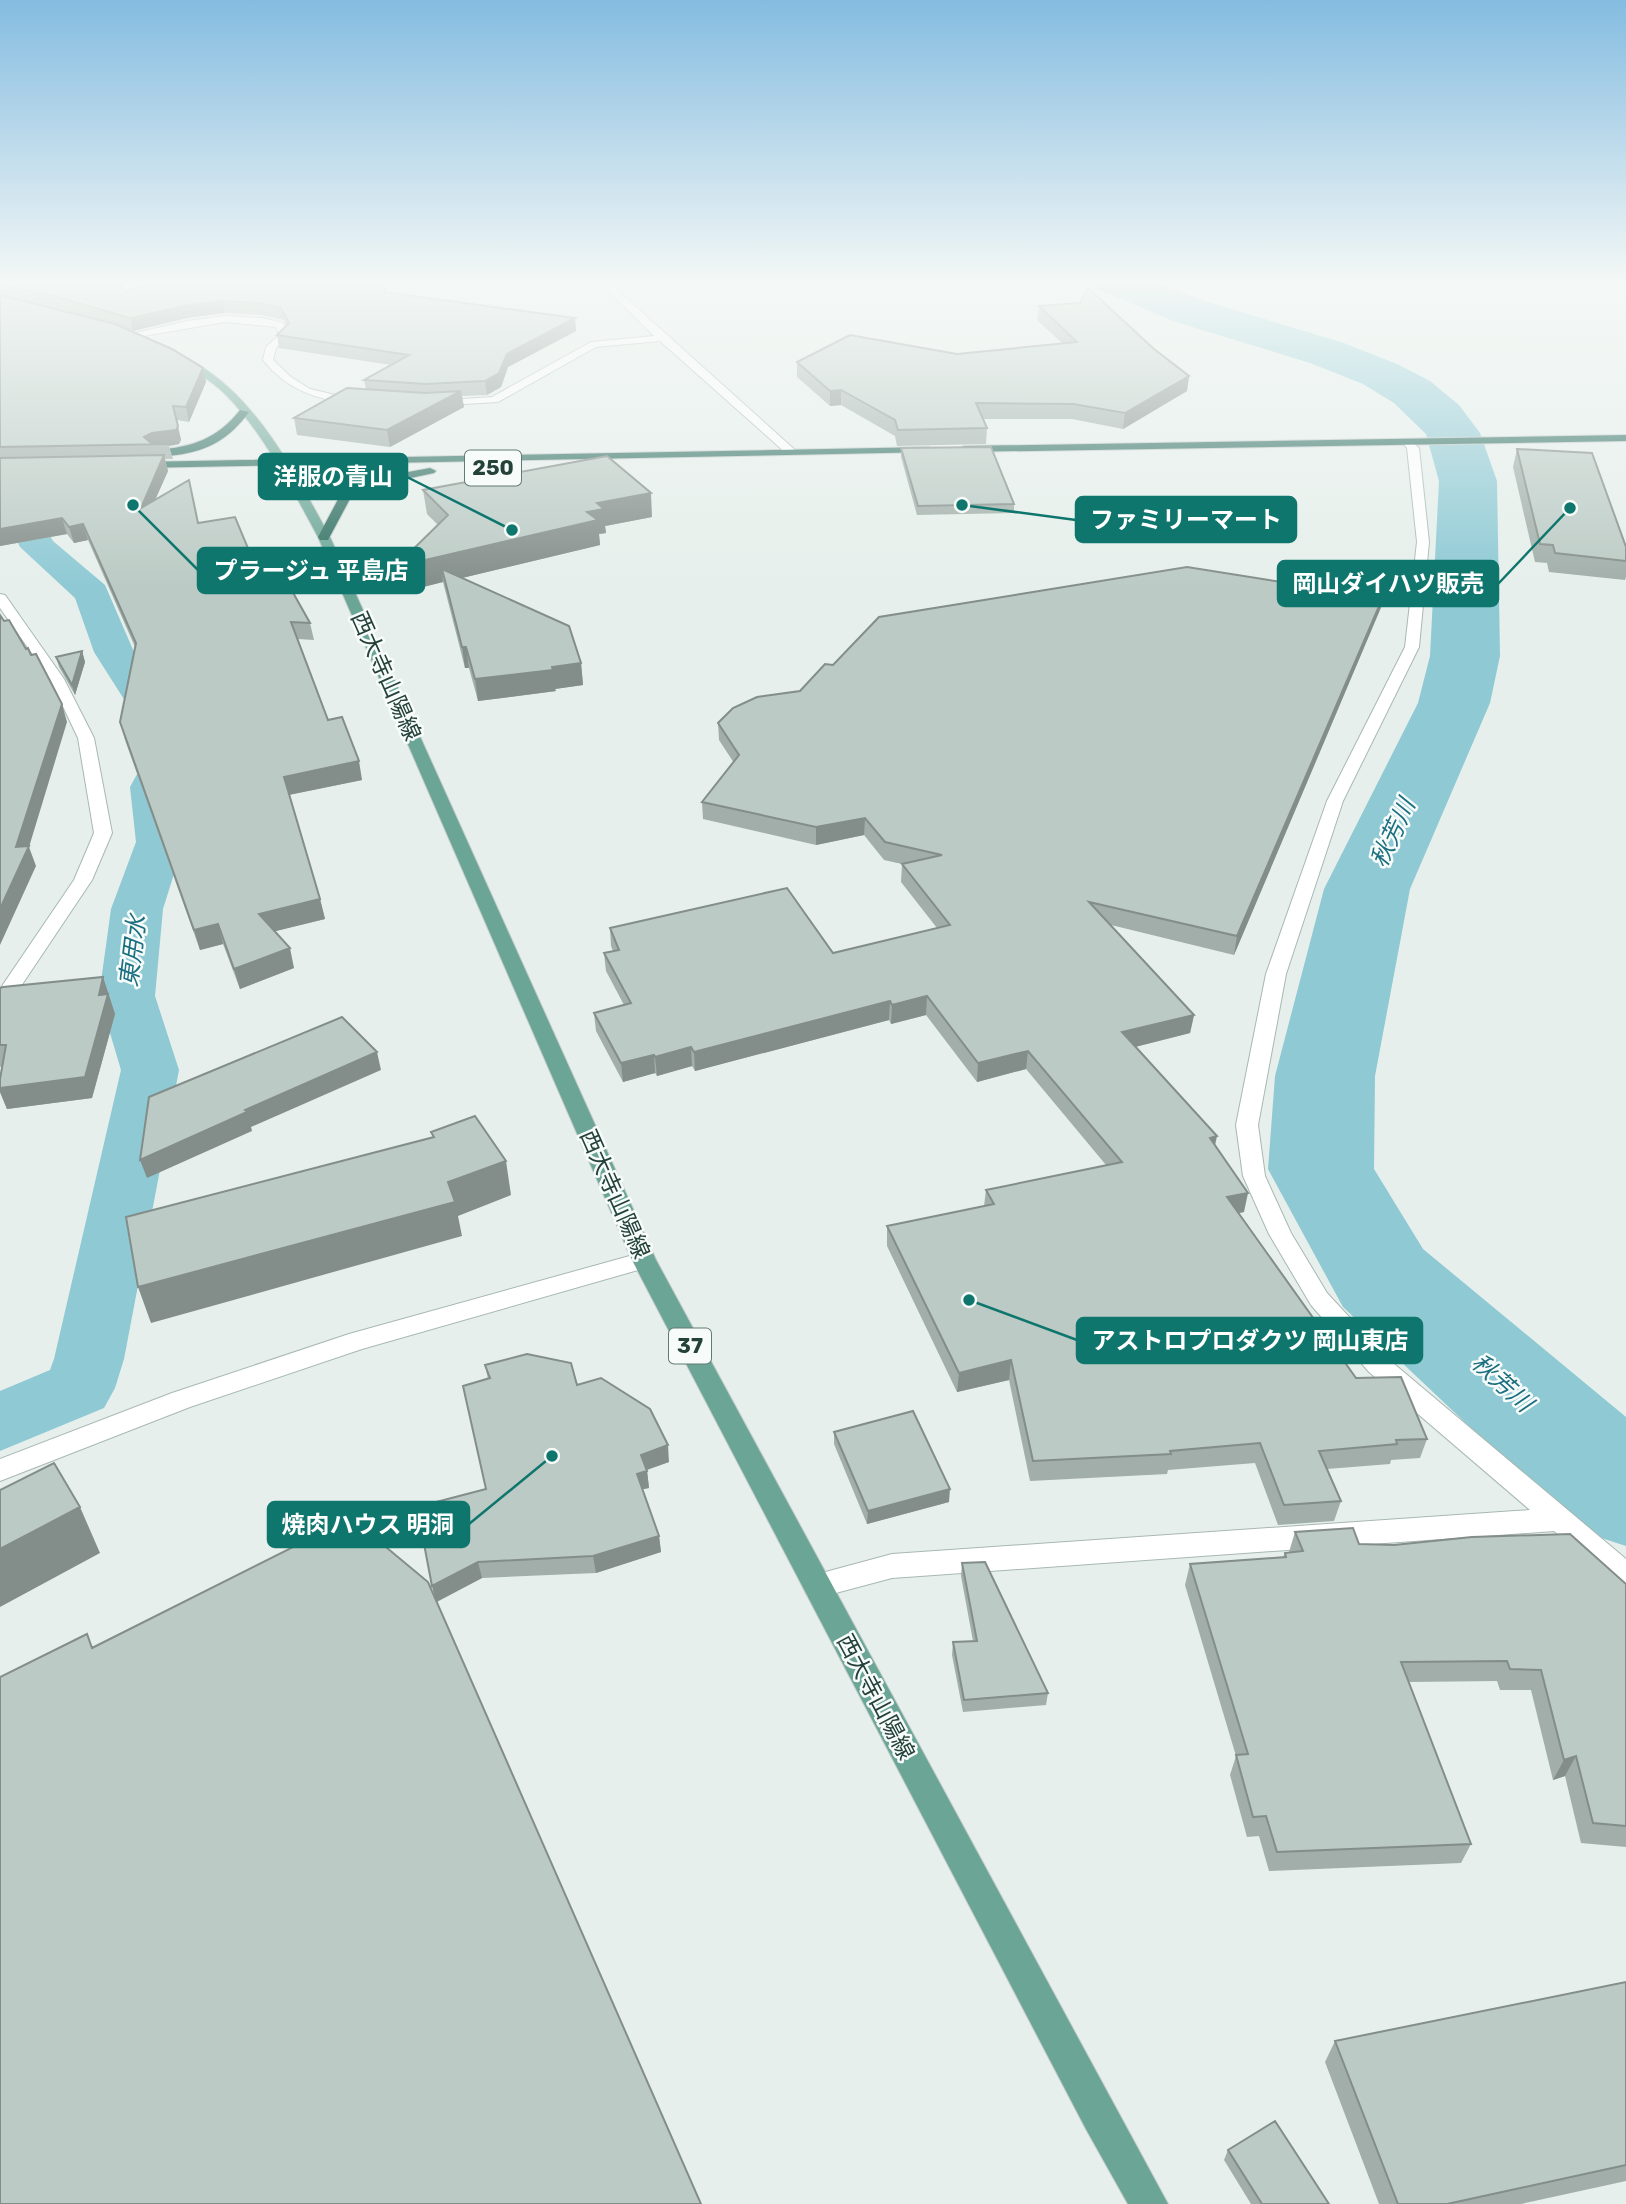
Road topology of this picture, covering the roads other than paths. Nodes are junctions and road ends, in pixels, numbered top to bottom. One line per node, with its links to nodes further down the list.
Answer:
1 (218, 383): 7 (main road, 西大寺山陽線 / 37)
2 (291, 383): 5 (street)
3 (525, 383): 6 (street)
4 (713, 383): 12 (street)
5 (367, 401)
6 (416, 404)
7 (244, 412): 13 (highway); 15 (main road, 西大寺山陽線 / 37)
8 (1626, 438): 9 (highway)
9 (1416, 442): 11 (highway); 22 (street)
10 (935, 450): 12 (highway, 250)
11 (949, 450)
12 (791, 452): 14 (highway, 250)
13 (133, 453)
14 (691, 454): 15 (highway, 250); 17 (highway, 250)
15 (283, 463): 16 (highway, 250); 17 (main road, 西大寺山陽線 / 37)
16 (121, 466)
17 (324, 537): 20 (main road, 西大寺山陽線 / 37)
18 (0, 598): 19 (street)
19 (0, 1003)
20 (644, 1260): 21 (street); 24 (main road, 西大寺山陽線 / 37)
21 (0, 1470)
22 (1562, 1519): 23 (street); 24 (street)
23 (1626, 1576)
24 (817, 1586): 25 (main road, 西大寺山陽線 / 37)
25 (1149, 2204)

